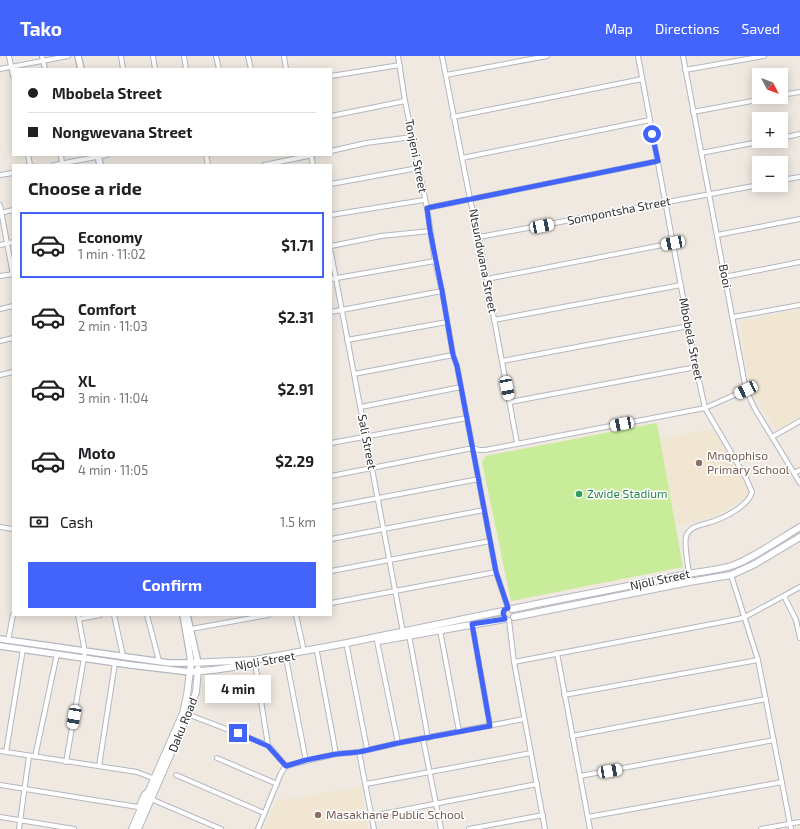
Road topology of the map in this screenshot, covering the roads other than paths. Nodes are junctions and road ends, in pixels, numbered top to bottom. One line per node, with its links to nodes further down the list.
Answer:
1 (9, 56): 18 (street)
2 (68, 56): 16 (street)
3 (78, 56): 20 (street)
4 (121, 56): 21 (street)
5 (153, 56): 22 (street)
6 (184, 56): 23 (street)
7 (216, 56): 24 (street)
8 (248, 56): 25 (street)
9 (284, 56): 26 (street)
10 (398, 56): 17 (street, Tonjeni Street)
11 (442, 56): 30 (street, Ntsundwana Street)
12 (547, 56): 30 (street)
13 (638, 56): 32 (street, Mbobela Street)
14 (683, 56): 28 (street, Booi)
15 (764, 56): 28 (street)
16 (42, 58): 18 (street); 19 (street)
17 (400, 64): 31 (street); 35 (street, Tonjeni Street)
18 (11, 67): 27 (street); 29 (street)
19 (44, 68)
20 (81, 68)
21 (123, 68)
22 (155, 68)
23 (186, 68)
24 (219, 68)
25 (251, 68)
26 (286, 68)
27 (0, 69)
28 (685, 70): 37 (street, Booi)
29 (12, 72)
30 (446, 75): 39 (street, Ntsundwana Street)
31 (332, 76)
32 (642, 79): 39 (street); 40 (street, Mbobela Street)
33 (800, 92): 34 (street)
34 (788, 94)
35 (405, 101): 38 (street); 42 (street, Tonjeni Street)
36 (752, 101): 37 (street)
37 (693, 112): 46 (street, Booi)
38 (332, 116)
39 (453, 117): 50 (street, Ntsundwana Street)
40 (650, 120): 50 (street); 51 (street, Mbobela Street)
41 (800, 134): 43 (street)
42 (412, 137): 45 (street); 54 (street, Tonjeni Street)
43 (788, 137)
44 (752, 143): 46 (street)
45 (332, 151)
46 (701, 153): 61 (street, Booi)
47 (61, 156): 52 (street)
48 (98, 156): 52 (street)
49 (307, 156): 53 (street)
50 (462, 158): 62 (street, Ntsundwana Street)
51 (658, 161): 62 (street); 64 (street, Mbobela Street)
52 (62, 164)
53 (269, 164)
54 (418, 168): 59 (street); 63 (street, Tonjeni Street)
55 (12, 173): 56 (street)
56 (0, 175)
57 (800, 177): 58 (street)
58 (788, 179)
59 (332, 184)
60 (752, 185): 61 (street, Sompontsha Street)
61 (708, 194): 64 (street, Sompontsha Street); 72 (street, Booi)
62 (470, 199): 66 (street); 73 (street, Ntsundwana Street)
63 (424, 200): 66 (street, Tonjeni Street); 69 (street)
64 (666, 203): 73 (street, Sompontsha Street); 76 (street, Mbobela Street)
65 (0, 205): 68 (street)
66 (427, 208): 71 (street, Tonjeni Street)
67 (12, 210): 68 (street)
68 (1, 213): 75 (street)
69 (332, 215)
70 (800, 219): 72 (street)
71 (430, 231): 78 (street); 79 (street, Tonjeni Street)
72 (717, 235): 85 (street, Booi)
73 (479, 238): 87 (street, Ntsundwana Street)
74 (12, 242): 75 (street)
75 (7, 243): 77 (street); 82 (street)
76 (673, 243): 87 (street); 88 (street, Mbobela Street)
77 (0, 244)
78 (332, 246)
79 (435, 261): 86 (street); 89 (street, Tonjeni Street)
80 (800, 262): 85 (street)
81 (332, 266): 86 (street, Sali Street)
82 (12, 269)
83 (12, 274): 84 (street)
84 (0, 276)
85 (724, 277): 95 (street, Booi)
86 (333, 279): 93 (street, Sali Street)
87 (486, 279): 96 (street, Ntsundwana Street)
88 (681, 285): 96 (street); 98 (street, Mbobela Street)
89 (442, 291): 93 (street); 97 (street, Tonjeni Street)
90 (800, 305): 95 (street)
91 (12, 306): 92 (street)
92 (0, 309)
93 (341, 310): 94 (street); 100 (street, Sali Street)
94 (332, 312)
95 (733, 317): 109 (street, Booi)
96 (494, 320): 103 (street, Ntsundwana Street)
97 (447, 322): 100 (street); 102 (street, Tonjeni Street)
98 (689, 326): 103 (street); 104 (street, Mbobela Street)
99 (12, 338): 101 (street)
100 (347, 340): 106 (street, Sali Street)
101 (0, 341)
102 (453, 355): 106 (street); 108 (street, Tonjeni Street)
103 (502, 361): 110 (street, Ntsundwana Street)
104 (696, 366): 110 (street); 112 (street, Mbobela Street)
105 (12, 372): 107 (street)
106 (354, 374): 111 (street, Sali Street)
107 (0, 375)
108 (461, 387): 111 (street); 113 (street, Tonjeni Street)
109 (746, 390): 112 (street); 116 (street, Booi)
110 (510, 402): 118 (street, Ntsundwana Street)
111 (361, 407): 115 (street, Sali Street)
112 (705, 408): 118 (street); 139 (street, Mbobela Street)
113 (467, 418): 115 (street); 119 (street, Tonjeni Street)
114 (800, 420): 116 (street)
115 (366, 436): 117 (street); 120 (street, Sali Street)
116 (772, 437): 122 (street, Booi)
117 (332, 443)
118 (517, 443): 119 (street)
119 (473, 448): 120 (street); 124 (street, Tonjeni Street)
120 (372, 468): 123 (street); 126 (street, Sali Street)
121 (800, 470): 122 (street)
122 (794, 473): 125 (street, Booi)
123 (332, 476)
124 (479, 479): 126 (street); 128 (street, Tonjeni Street)
125 (800, 483)
126 (378, 499): 127 (street); 132 (street, Sali Street)
127 (332, 507)
128 (484, 510): 132 (street); 135 (street, Tonjeni Street)
129 (0, 527): 131 (street)
130 (800, 527): 139 (main road, Njoli Street)
131 (12, 529)
132 (384, 529): 134 (street); 136 (street, Sali Street)
133 (800, 537): 140 (main road, Njoli Street)
134 (332, 539)
135 (490, 541): 136 (street); 138 (street, Tonjeni Street)
136 (390, 560): 137 (street); 142 (street, Sali Street)
137 (332, 571)
138 (496, 572): 142 (street); 145 (street, Tonjeni Street)
139 (689, 574): 145 (main road, Njoli Street)
140 (731, 575): 155 (street); 156 (main road, Njoli Street)
141 (800, 586): 143 (street)
142 (395, 591): 144 (street); 160 (street, Sali Street)
143 (784, 596): 155 (street); 161 (street)
144 (332, 603)
145 (508, 609): 156 (main road); 156 (main road); 160 (main road, Njoli Street)
146 (13, 616): 163 (street)
147 (89, 616): 154 (street)
148 (114, 616): 173 (street)
149 (147, 616): 177 (street)
150 (183, 616): 181 (street, Daku Road)
151 (187, 616): 158 (street, Daku Road)
152 (262, 616): 158 (street)
153 (296, 616): 168 (street)
154 (78, 617): 169 (street)
155 (745, 617): 171 (street); 176 (street)
156 (510, 618): 157 (main road, Njoli Street); 179 (street)
157 (472, 624): 159 (main road, Njoli Street); 189 (street)
158 (191, 629): 182 (street, Daku Road)
159 (440, 630): 160 (main road, Njoli Street); 190 (street)
160 (406, 633): 164 (main road, Njoli Street); 168 (main road, Njoli Street); 192 (street, Sali Street)
161 (800, 638)
162 (0, 639): 163 (street, Njoli Street)
163 (8, 640): 169 (street, Njoli Street)
164 (378, 641): 166 (main road, Njoli Street); 194 (street)
165 (0, 646): 167 (street, Njoli Street)
166 (348, 647): 170 (main road, Njoli Street); 196 (street)
167 (23, 649): 172 (street, Njoli Street); 198 (street)
168 (304, 651): 178 (main road, Njoli Street)
169 (85, 652): 173 (street, Njoli Street); 174 (street)
170 (317, 652): 175 (main road, Njoli Street); 201 (street)
171 (556, 653): 179 (street); 185 (street)
172 (57, 654): 174 (street, Njoli Street); 203 (street)
173 (123, 656): 177 (street, Njoli Street)
174 (84, 658): 180 (street, Njoli Street); 206 (street)
175 (286, 658): 178 (main road, Njoli Street); 205 (street)
176 (758, 660): 185 (street); 186 (street)
177 (159, 661): 181 (street, Njoli Street)
178 (255, 662): 182 (main road, Njoli Street); 183 (main road, Njoli Street); 195 (street)
179 (514, 662): 188 (street)
180 (115, 663): 184 (street, Njoli Street); 207 (street)
181 (191, 663): 182 (main road, Njoli Street); 184 (main road, Daku Road)
182 (198, 663): 183 (main road, Daku Road)
183 (198, 671): 184 (main road, Njoli Street); 187 (main road, Daku Road)
184 (190, 672): 187 (main road, Daku Road)
185 (564, 695): 191 (street)
186 (766, 699): 191 (street); 193 (street)
187 (185, 714): 195 (street); 212 (main road, Daku Road)
188 (524, 719): 189 (street); 200 (street)
189 (490, 726): 190 (street)
190 (459, 731): 192 (street)
191 (572, 736): 211 (street)
192 (426, 738): 194 (street); 209 (street, Sali Street)
193 (774, 740): 211 (street); 213 (street)
194 (398, 743): 196 (street)
195 (268, 746): 208 (street)
196 (367, 749): 199 (street)
197 (0, 751): 198 (street)
198 (6, 752): 202 (street)
199 (359, 752): 201 (street); 215 (street)
200 (531, 753): 209 (street); 216 (street)
201 (336, 754): 205 (street)
202 (29, 756): 203 (street); 218 (street)
203 (35, 757): 206 (street)
204 (217, 758): 214 (street)
205 (306, 760): 208 (street)
206 (66, 762): 207 (street)
207 (98, 766): 212 (street)
208 (285, 768): 214 (street)
209 (430, 772): 215 (street); 221 (street, Sali Street)
210 (176, 775): 223 (street)
211 (580, 776): 227 (street)
212 (157, 780): 219 (main road, Daku Road); 220 (main road, Daku Road)
213 (782, 782): 227 (street); 230 (street)
214 (277, 784): 223 (street)
215 (366, 784): 225 (street)
216 (537, 784): 221 (street); 224 (street)
217 (0, 785): 218 (street)
218 (25, 789): 222 (street); 228 (street)
219 (150, 789): 222 (street); 234 (main road, Daku Road)
220 (151, 799): 234 (main road, Daku Road); 235 (street)
221 (436, 803): 225 (street); 238 (street, Sali Street)
222 (138, 807): 233 (street)
223 (264, 813): 236 (street)
224 (543, 815): 239 (street); 240 (street)
225 (372, 816): 237 (street)
226 (0, 817): 228 (street)
227 (588, 818): 241 (street)
228 (20, 820): 231 (street); 232 (street)
229 (800, 822): 230 (street)
230 (791, 823): 242 (street); 243 (street)
231 (19, 829)
232 (74, 829)
233 (129, 829)
234 (138, 829)
235 (222, 829)
236 (258, 829)
237 (374, 829)
238 (440, 829)
239 (469, 829)
240 (545, 829)
241 (590, 829)
242 (761, 829)
243 (791, 829)

